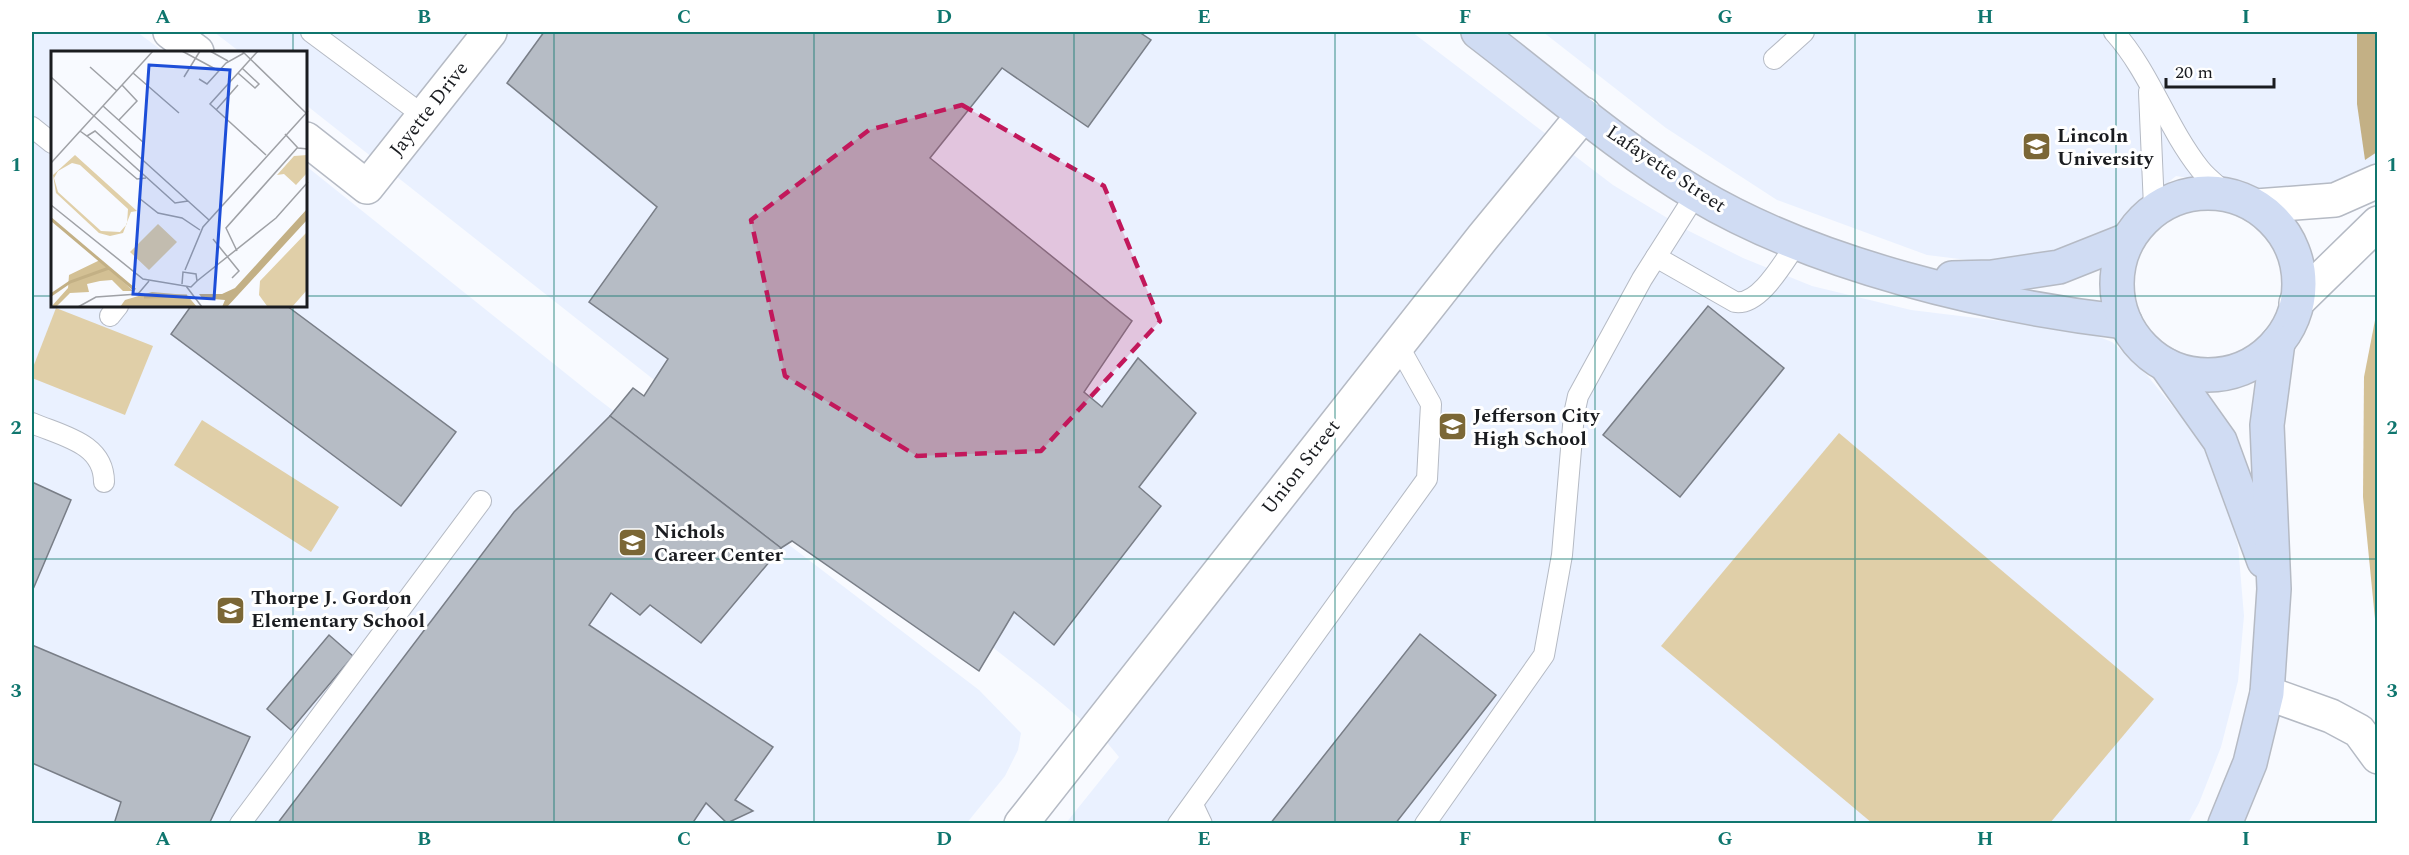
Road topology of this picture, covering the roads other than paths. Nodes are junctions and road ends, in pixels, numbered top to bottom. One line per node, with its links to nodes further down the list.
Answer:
1 (170, 32): 7 (street)
2 (311, 32): 11 (lane)
3 (490, 32): 11 (street, Jayette Drive)
4 (1478, 32): 10 (main road, Lafayette Street)
5 (1804, 32): 8 (lane)
6 (2114, 32): 9 (lane)
7 (196, 51)
8 (1774, 59)
9 (2149, 86): 17 (lane); 18 (lane)
10 (1584, 114): 16 (main road, Lafayette Street); 27 (street, Union Street)
11 (424, 116): 14 (street, Jayette Drive)
12 (32, 127): 13 (lane)
13 (51, 141)
14 (308, 141)
15 (2378, 181): 17 (street)
16 (1696, 194): 21 (main road, Lafayette Street); 22 (lane)
17 (2241, 200): 18 (main road); 24 (main road)
18 (2154, 207): 20 (main road)
19 (2378, 223): 24 (street)
20 (2127, 240): 23 (main road, Lafayette Street); 25 (main road)
21 (1797, 243): 22 (lane); 23 (main road, Lafayette Street)
22 (1656, 256): 40 (lane)
23 (1910, 279): 25 (main road, Lafayette Street)
24 (2296, 303): 26 (main road)
25 (2125, 322): 28 (main road)
26 (2278, 342): 28 (main road); 32 (main road)
27 (1398, 345): 35 (lane); 37 (street, Union Street)
28 (2166, 365): 32 (main road)
29 (32, 423): 30 (lane)
30 (104, 482)
31 (481, 501): 36 (lane)
32 (2274, 590): 33 (main road)
33 (2267, 693): 34 (street); 41 (main road)
34 (2378, 758)
35 (1193, 805): 38 (lane); 39 (lane)
36 (240, 824)
37 (1021, 824)
38 (1178, 824)
39 (1202, 824)
40 (1425, 824)
41 (2225, 824)

